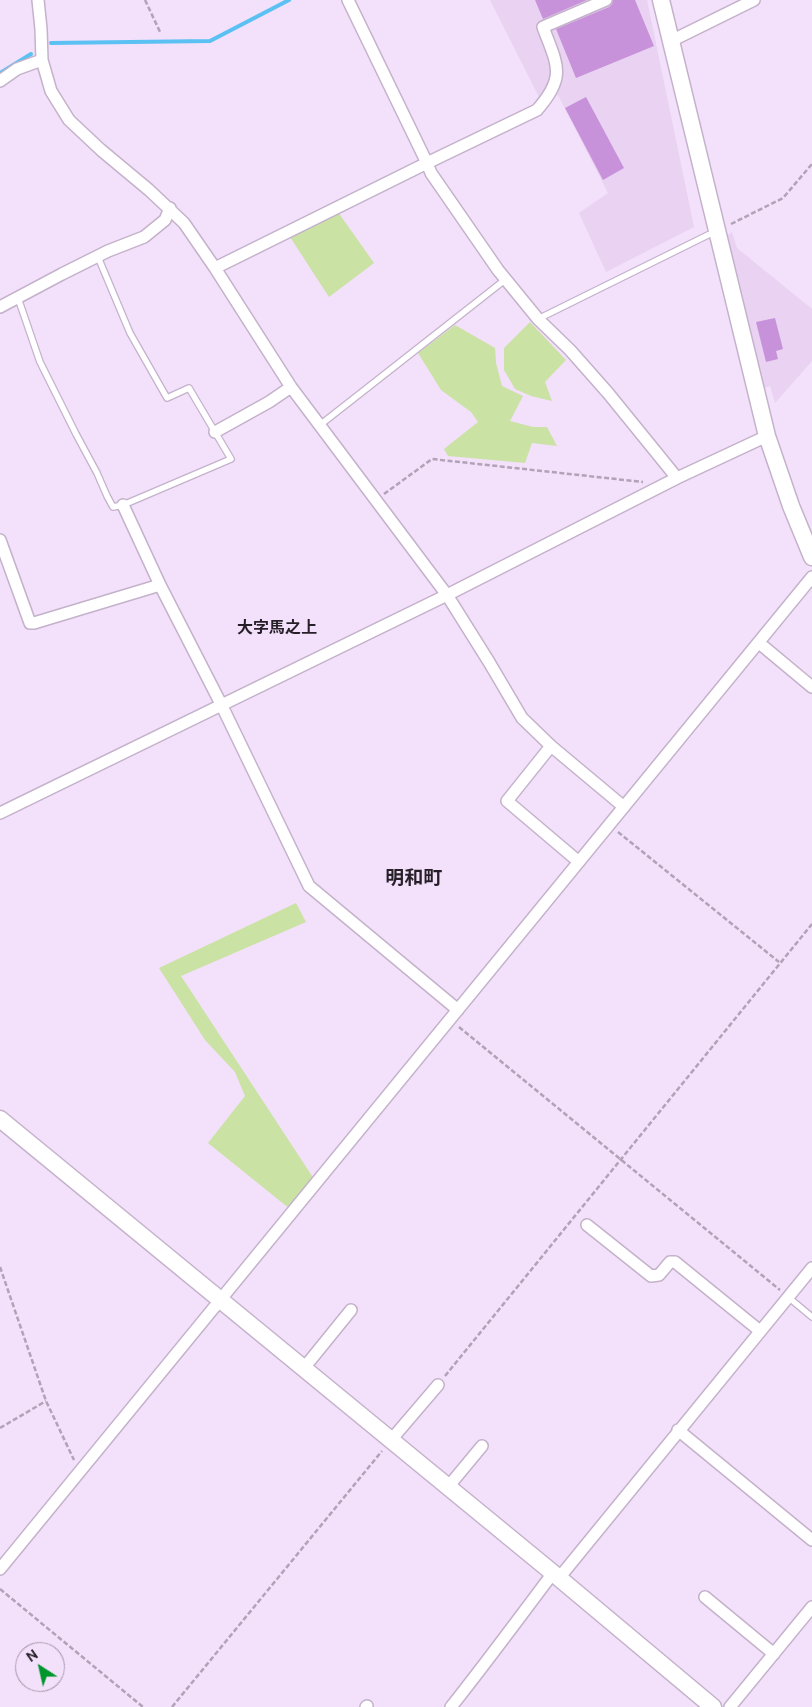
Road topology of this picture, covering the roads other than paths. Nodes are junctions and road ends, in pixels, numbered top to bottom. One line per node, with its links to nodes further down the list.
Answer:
1 (38, 0): 7 (street)
2 (348, 0): 9 (street)
3 (606, 0): 9 (street)
4 (661, 0): 6 (street)
5 (754, 0): 6 (street)
6 (671, 41): 11 (street)
7 (42, 60): 8 (street); 10 (street)
8 (0, 80)
9 (427, 163): 13 (street); 14 (street)
10 (170, 208): 12 (street); 13 (street)
11 (718, 230): 17 (lane); 21 (street)
12 (98, 256): 15 (street); 20 (lane)
13 (215, 268): 18 (street)
14 (506, 280): 17 (street); 19 (lane)
15 (18, 298): 16 (street); 23 (lane)
16 (0, 307)
17 (538, 319): 22 (street)
18 (291, 387): 19 (street); 20 (street)
19 (320, 425): 28 (street)
20 (215, 432): 23 (lane)
21 (767, 436): 22 (street); 25 (street)
22 (677, 478): 28 (street)
23 (123, 505): 27 (street)
24 (0, 540): 27 (street)
25 (812, 557)
26 (812, 577): 33 (street)
27 (160, 585): 31 (street)
28 (447, 595): 31 (street); 32 (street)
29 (764, 647): 30 (street)
30 (812, 688)
31 (221, 704): 34 (street); 36 (street)
32 (551, 746): 33 (street); 35 (street)
33 (624, 807): 35 (street)
34 (0, 813)
35 (579, 862): 36 (street)
36 (458, 1010): 41 (street)
37 (0, 1119): 41 (street)
38 (587, 1225): 44 (street)
39 (812, 1268): 40 (street)
40 (788, 1297): 43 (lane); 44 (street)
41 (220, 1300): 45 (street); 52 (street)
42 (351, 1310): 45 (street)
43 (812, 1317)
44 (760, 1331): 47 (street)
45 (304, 1368): 48 (street)
46 (438, 1385): 48 (street)
47 (678, 1430): 51 (street); 53 (street)
48 (391, 1440): 50 (street)
49 (482, 1446): 50 (street)
50 (448, 1487): 53 (street)
51 (812, 1540)
52 (0, 1569)
53 (556, 1575): 57 (street); 58 (street)
54 (705, 1597): 56 (street)
55 (812, 1607): 56 (street)
56 (774, 1654): 59 (street)
57 (709, 1706)
58 (451, 1707)
59 (730, 1707)

